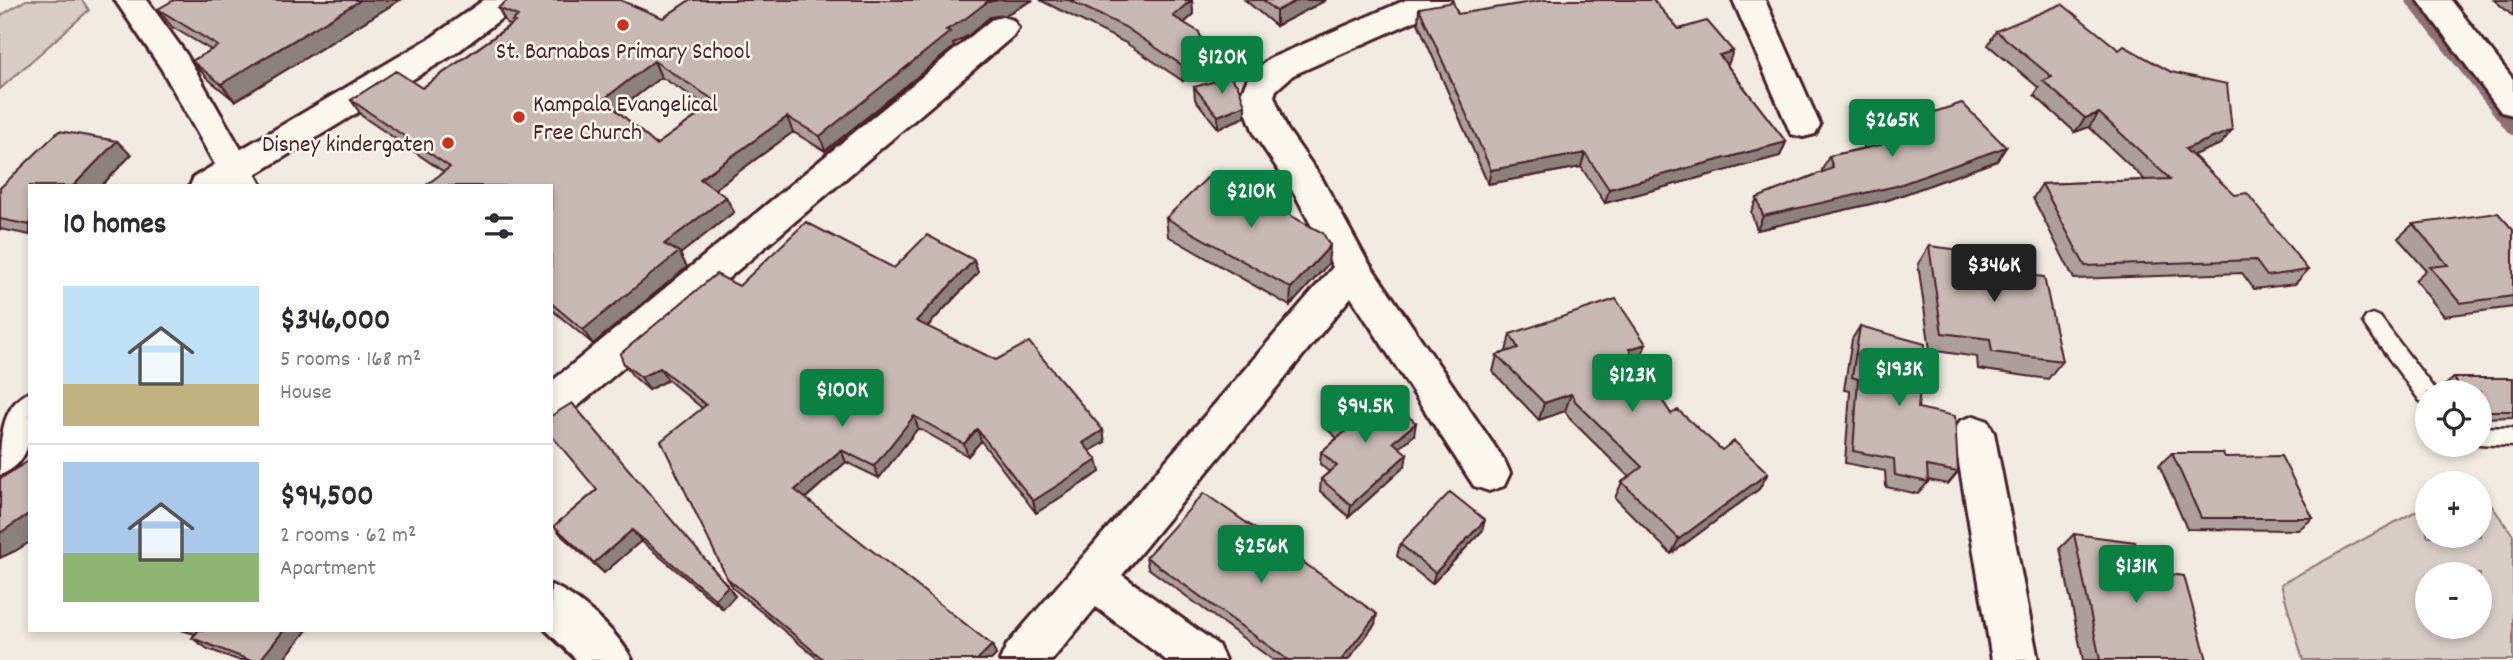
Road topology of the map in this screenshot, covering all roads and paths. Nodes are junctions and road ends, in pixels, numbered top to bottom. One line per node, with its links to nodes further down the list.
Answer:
1 (131, 0): 9 (street)
2 (505, 0): 9 (street)
3 (1436, 0): 10 (street)
4 (1749, 0): 8 (street)
5 (2434, 0): 7 (street)
6 (1002, 28): 13 (street)
7 (2513, 103)
8 (1803, 125)
9 (229, 180)
10 (1353, 269): 19 (street); 20 (street)
11 (2373, 322): 12 (lane)
12 (2416, 380)
13 (553, 403)
14 (28, 412): 18 (street)
15 (1974, 433): 25 (street)
16 (2492, 436): 17 (lane)
17 (2513, 437)
18 (0, 457)
19 (1489, 473)
20 (1093, 579): 23 (street); 24 (street)
21 (553, 607): 22 (street)
22 (609, 660)
23 (1023, 660)
24 (1202, 660)
25 (2015, 660)

